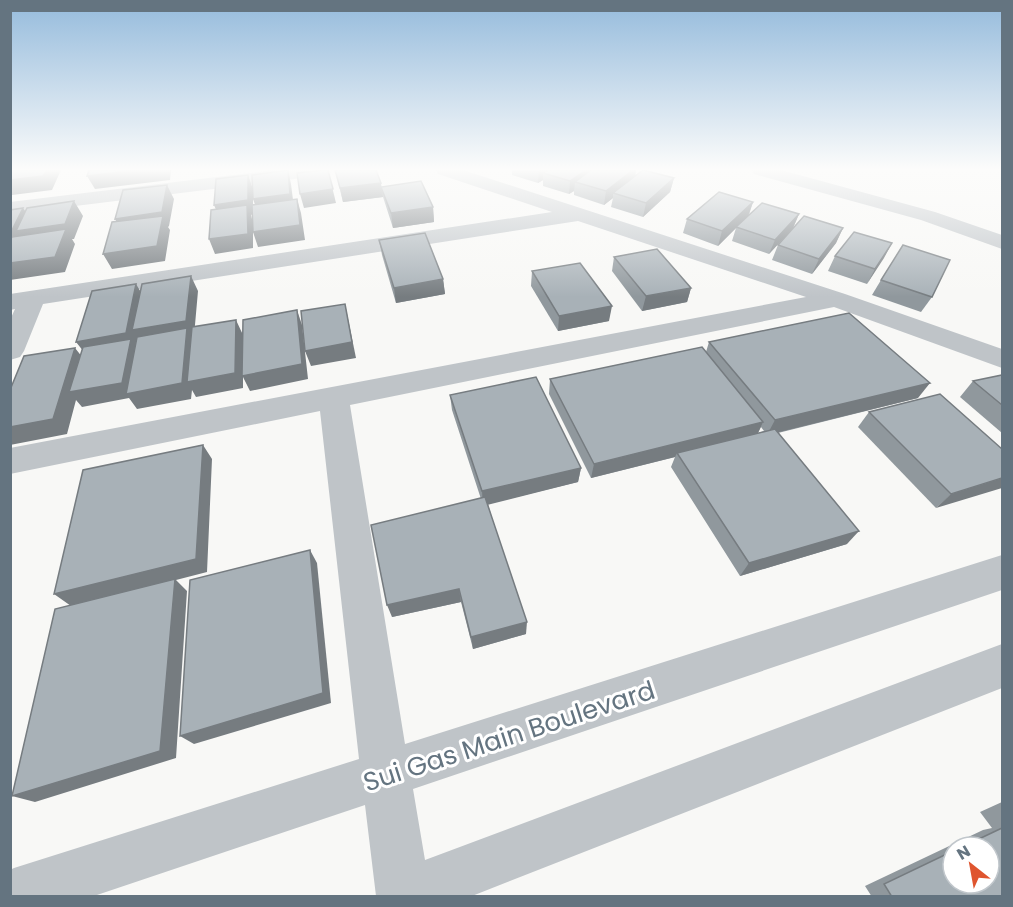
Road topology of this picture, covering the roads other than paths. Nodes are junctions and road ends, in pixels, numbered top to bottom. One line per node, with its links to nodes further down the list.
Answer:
1 (577, 212): 3 (street)
2 (915, 212): 4 (street)
3 (582, 214): 5 (street); 6 (street)
4 (1002, 242)
5 (836, 299): 8 (street); 9 (street)
6 (22, 300): 7 (street)
7 (10, 351)
8 (1002, 359)
9 (334, 398): 10 (street); 13 (street)
10 (10, 461)
11 (1002, 573): 13 (street, Sui Gas Main Boulevard)
12 (1002, 666): 14 (street)
13 (386, 777): 14 (street); 15 (street, Sui Gas Main Boulevard)
14 (404, 896)
15 (14, 897)

